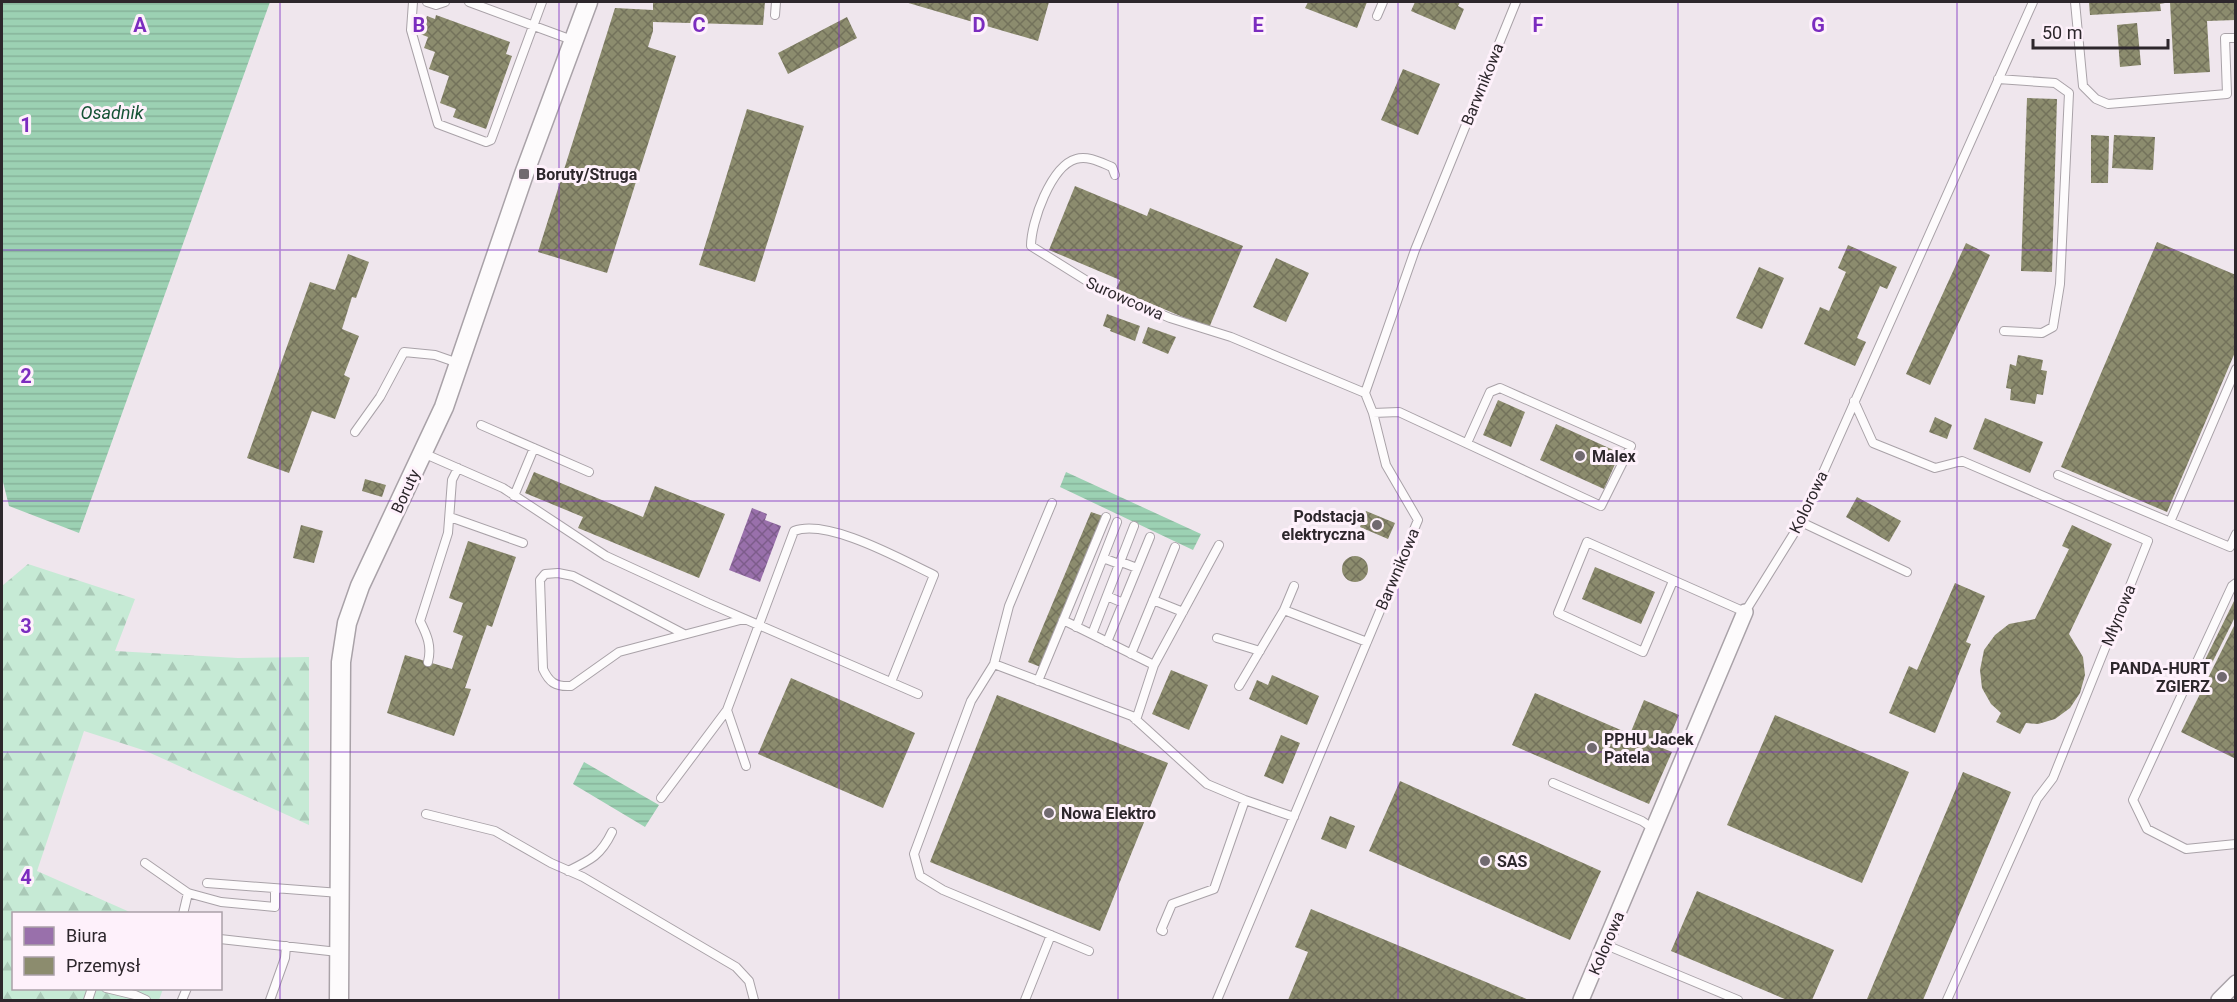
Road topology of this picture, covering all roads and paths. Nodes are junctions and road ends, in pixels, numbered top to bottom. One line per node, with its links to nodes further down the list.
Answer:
1 (412, 2): 14 (lane)
2 (427, 2): 3 (lane)
3 (445, 2)
4 (468, 2): 14 (lane)
5 (542, 2): 14 (lane)
6 (588, 2): 16 (street, Boruty)
7 (776, 2): 12 (lane)
8 (1383, 2): 13 (lane)
9 (1516, 2): 22 (lane, Barwnikowa)
10 (2033, 2): 17 (lane, Kolorowa)
11 (2075, 2): 15 (lane)
12 (775, 15)
13 (1377, 16)
14 (534, 27): 16 (lane)
15 (2235, 38)
16 (574, 40): 20 (street, Boruty)
17 (1998, 80): 19 (lane); 23 (lane, Kolorowa)
18 (1115, 175): 22 (lane, Surowcowa)
19 (2004, 331)
20 (458, 363): 26 (lane); 29 (street, Boruty)
21 (2235, 369): 39 (lane)
22 (1365, 393): 24 (lane, Barwnikowa)
23 (1854, 402): 38 (lane, Kolorowa); 112 (lane, Młynowa)
24 (1373, 413): 27 (lane); 67 (lane, Barwnikowa)
25 (481, 425): 28 (lane)
26 (355, 432)
27 (1467, 443): 27 (lane)
28 (534, 448): 31 (lane); 33 (lane)
29 (423, 453): 30 (lane); 93 (street, Boruty)
30 (458, 468): 33 (lane); 35 (lane)
31 (588, 472)
32 (2058, 475): 39 (lane)
33 (514, 496): 59 (lane)
34 (1052, 503): 71 (lane)
35 (450, 517): 43 (lane); 70 (lane)
36 (1106, 517): 60 (lane)
37 (1117, 522): 46 (lane)
38 (1801, 522): 49 (lane); 58 (lane, Kolorowa)
39 (2170, 522): 41 (lane)
40 (1134, 526): 47 (lane)
41 (2235, 534)
42 (1149, 537): 48 (lane)
43 (523, 543)
44 (1220, 545): 57 (lane)
45 (1175, 547): 54 (lane)
46 (1103, 558): 47 (lane); 62 (lane)
47 (1120, 563): 48 (lane); 53 (lane)
48 (1137, 568): 55 (lane)
49 (1907, 572)
50 (1673, 581): 50 (lane); 58 (lane)
51 (2235, 583): 87 (lane)
52 (1294, 586): 56 (lane)
53 (1107, 596): 55 (lane); 64 (lane)
54 (1153, 600): 57 (lane); 69 (lane)
55 (1123, 603): 66 (lane)
56 (1284, 610): 67 (lane); 68 (lane)
57 (1183, 612): 72 (lane)
58 (1745, 612): 85 (street, Kolorowa)
59 (744, 619): 61 (lane); 63 (lane)
60 (1063, 620): 62 (lane); 73 (lane)
61 (758, 625): 74 (lane); 74 (lane); 77 (lane)
62 (1076, 627): 64 (lane)
63 (684, 634): 63 (lane)
64 (1092, 634): 66 (lane)
65 (1217, 638): 68 (lane)
66 (1107, 642): 69 (lane)
67 (1367, 642): 84 (lane, Barwnikowa)
68 (1260, 651): 75 (lane)
69 (1131, 654): 72 (lane)
70 (428, 662)
71 (994, 664): 73 (lane); 96 (lane)
72 (1154, 665): 78 (lane)
73 (1038, 681): 78 (lane)
74 (891, 682): 76 (lane)
75 (1239, 686)
76 (918, 694)
77 (727, 710): 79 (lane); 81 (lane)
78 (1136, 720): 82 (lane)
79 (746, 766)
80 (1553, 783): 85 (lane)
81 (661, 798)
82 (1245, 800): 84 (lane); 95 (lane)
83 (426, 814): 89 (lane)
84 (1294, 817): 109 (lane, Barwnikowa)
85 (1655, 830): 98 (street, Kolorowa)
86 (612, 832): 89 (lane)
87 (2235, 844)
88 (145, 863): 92 (lane)
89 (568, 870): 107 (lane)
90 (207, 883): 91 (lane)
91 (275, 889): 92 (lane); 93 (lane)
92 (188, 893): 94 (lane)
93 (340, 893): 101 (street, Boruty)
94 (183, 912)
95 (1163, 931)
96 (1051, 935): 100 (lane); 108 (lane)
97 (222, 939): 99 (lane)
98 (1606, 945): 110 (street, Kolorowa); 111 (lane)
99 (286, 946): 101 (lane); 105 (lane)
100 (1089, 951)
101 (339, 952): 106 (street, Boruty)
102 (2235, 983): 113 (street)
103 (114, 990): 104 (lane)
104 (146, 1000)
105 (270, 1000)
106 (339, 1000)
107 (754, 1000)
108 (1025, 1000)
109 (1217, 1000)
110 (1581, 1000)
111 (1738, 1000)
112 (1947, 1000)
113 (2219, 1000)

